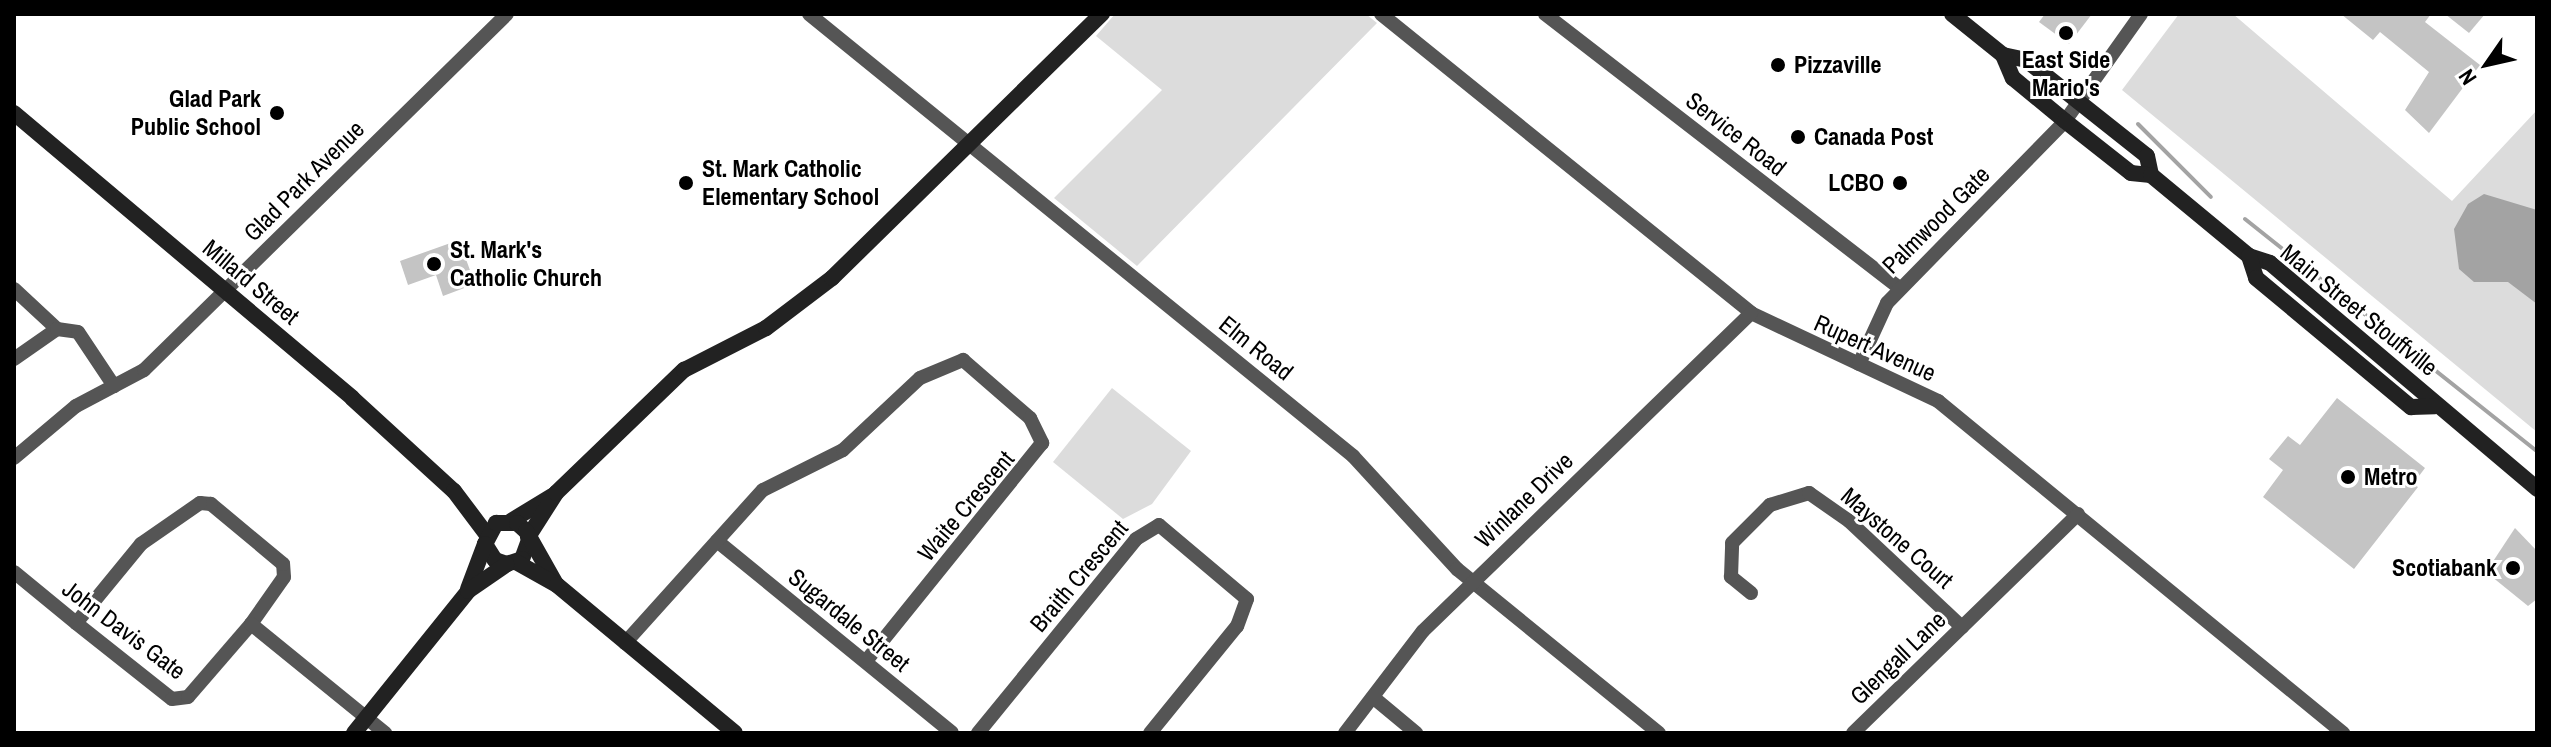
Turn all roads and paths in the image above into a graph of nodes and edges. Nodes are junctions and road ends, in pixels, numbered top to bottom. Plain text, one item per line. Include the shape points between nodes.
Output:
1 (507, 14) edge
2 (809, 14) edge
3 (1102, 14) edge
4 (1381, 14) edge
5 (1545, 14) edge
6 (1952, 14) edge
7 (2141, 14) edge
8 (2003, 55) junction
9 (2080, 103) junction
10 (14, 113) edge
11 (2065, 121) junction
12 (967, 142) junction
13 (2151, 175) junction
14 (1899, 288) junction
15 (14, 289) edge
16 (225, 290) junction
17 (1751, 313) junction
18 (57, 329) junction
19 (14, 359) edge
20 (1859, 364) junction
21 (114, 386) junction
22 (14, 458) edge
23 (2537, 489) edge
24 (454, 491) junction
25 (556, 493) junction
26 (2078, 514) junction
27 (507, 521) junction
28 (528, 538) junction
29 (486, 539) junction
30 (717, 541) junction
31 (512, 563) junction
32 (14, 572) edge
33 (1472, 582) junction
34 (557, 585) junction
35 (468, 591) junction
36 (1751, 593) dead end
37 (76, 623) junction
38 (251, 624) junction
39 (1962, 627) junction
40 (625, 643) junction
41 (866, 661) junction
42 (1374, 698) junction
43 (366, 718) junction
44 (2340, 732) edge
45 (354, 733) edge
46 (385, 733) edge
47 (735, 733) edge
48 (952, 733) edge
49 (978, 733) edge
50 (1150, 733) edge
51 (1345, 733) edge
52 (1416, 733) edge
53 (1659, 733) edge
54 (1853, 733) edge

1 - 16 street, Glad Park Avenue
2 - 12 street, Elm Road
3 - 12 street
4 - 17 street, Rupert Avenue
5 - 14 street, Service Road
6 - 8 street, Main Street Stouffville
7 - 9 street, Palmwood Gate
8 - 9 street, Main Street Stouffville via 2026,60
8 - 11 street, Main Street Stouffville via 2013,78
9 - 11 street, Palmwood Gate
9 - 13 street, Main Street Stouffville via 2147,156
10 - 16 street, Millard Street
11 - 13 street, Main Street Stouffville via 2131,173
11 - 14 street, Palmwood Gate
12 - 25 street via 832,278 766,328 684,370
12 - 33 street, Elm Road via 1353,456
13 - 23 street, Main Street Stouffville via 2420,385 2435,406
14 - 20 street, Palmwood Gate
15 - 18 street
16 - 21 street, Glad Park Avenue via 144,370
16 - 24 street, Millard Street
17 - 20 street, Rupert Avenue
17 - 33 street, Winlane Drive
18 - 19 street
18 - 21 street via 85,336
20 - 26 street, Rupert Avenue via 1938,401
21 - 22 street, Glad Park Avenue via 76,406
24 - 27 street, Millard Street
24 - 29 street, Millard Street
25 - 27 street
25 - 28 street
26 - 39 street, Glengall Lane
26 - 44 street, Rupert Avenue
27 - 28 street, Millard Street
27 - 29 street
28 - 31 street
28 - 34 street
29 - 31 street, Millard Street via 495,560
29 - 35 street
30 - 40 street, Waite Crescent
30 - 41 street, Sugardale Street
30 - 41 street, Waite Crescent via 763,490 843,450 929,372 963,360 1035,425 1042,443
31 - 34 street
31 - 35 street
32 - 37 street, John Davis Gate
33 - 42 street, Winlane Drive via 1423,631
33 - 53 street, Elm Road
34 - 40 street
35 - 43 street
36 - 39 street, Maystone Court via 1731,577 1727,560 1732,543 1770,505 1809,493 1871,540
37 - 38 street, John Davis Gate via 172,699 188,697
37 - 38 street, John Davis Gate via 141,544 200,503 211,504 283,564 284,577
38 - 43 street
39 - 54 street, Glengall Lane
40 - 47 street
41 - 48 street, Sugardale Street
42 - 51 street, Winlane Drive
42 - 52 street
43 - 45 street
43 - 46 street
49 - 50 street, Braith Crescent via 1136,539 1159,525 1247,599 1237,626

